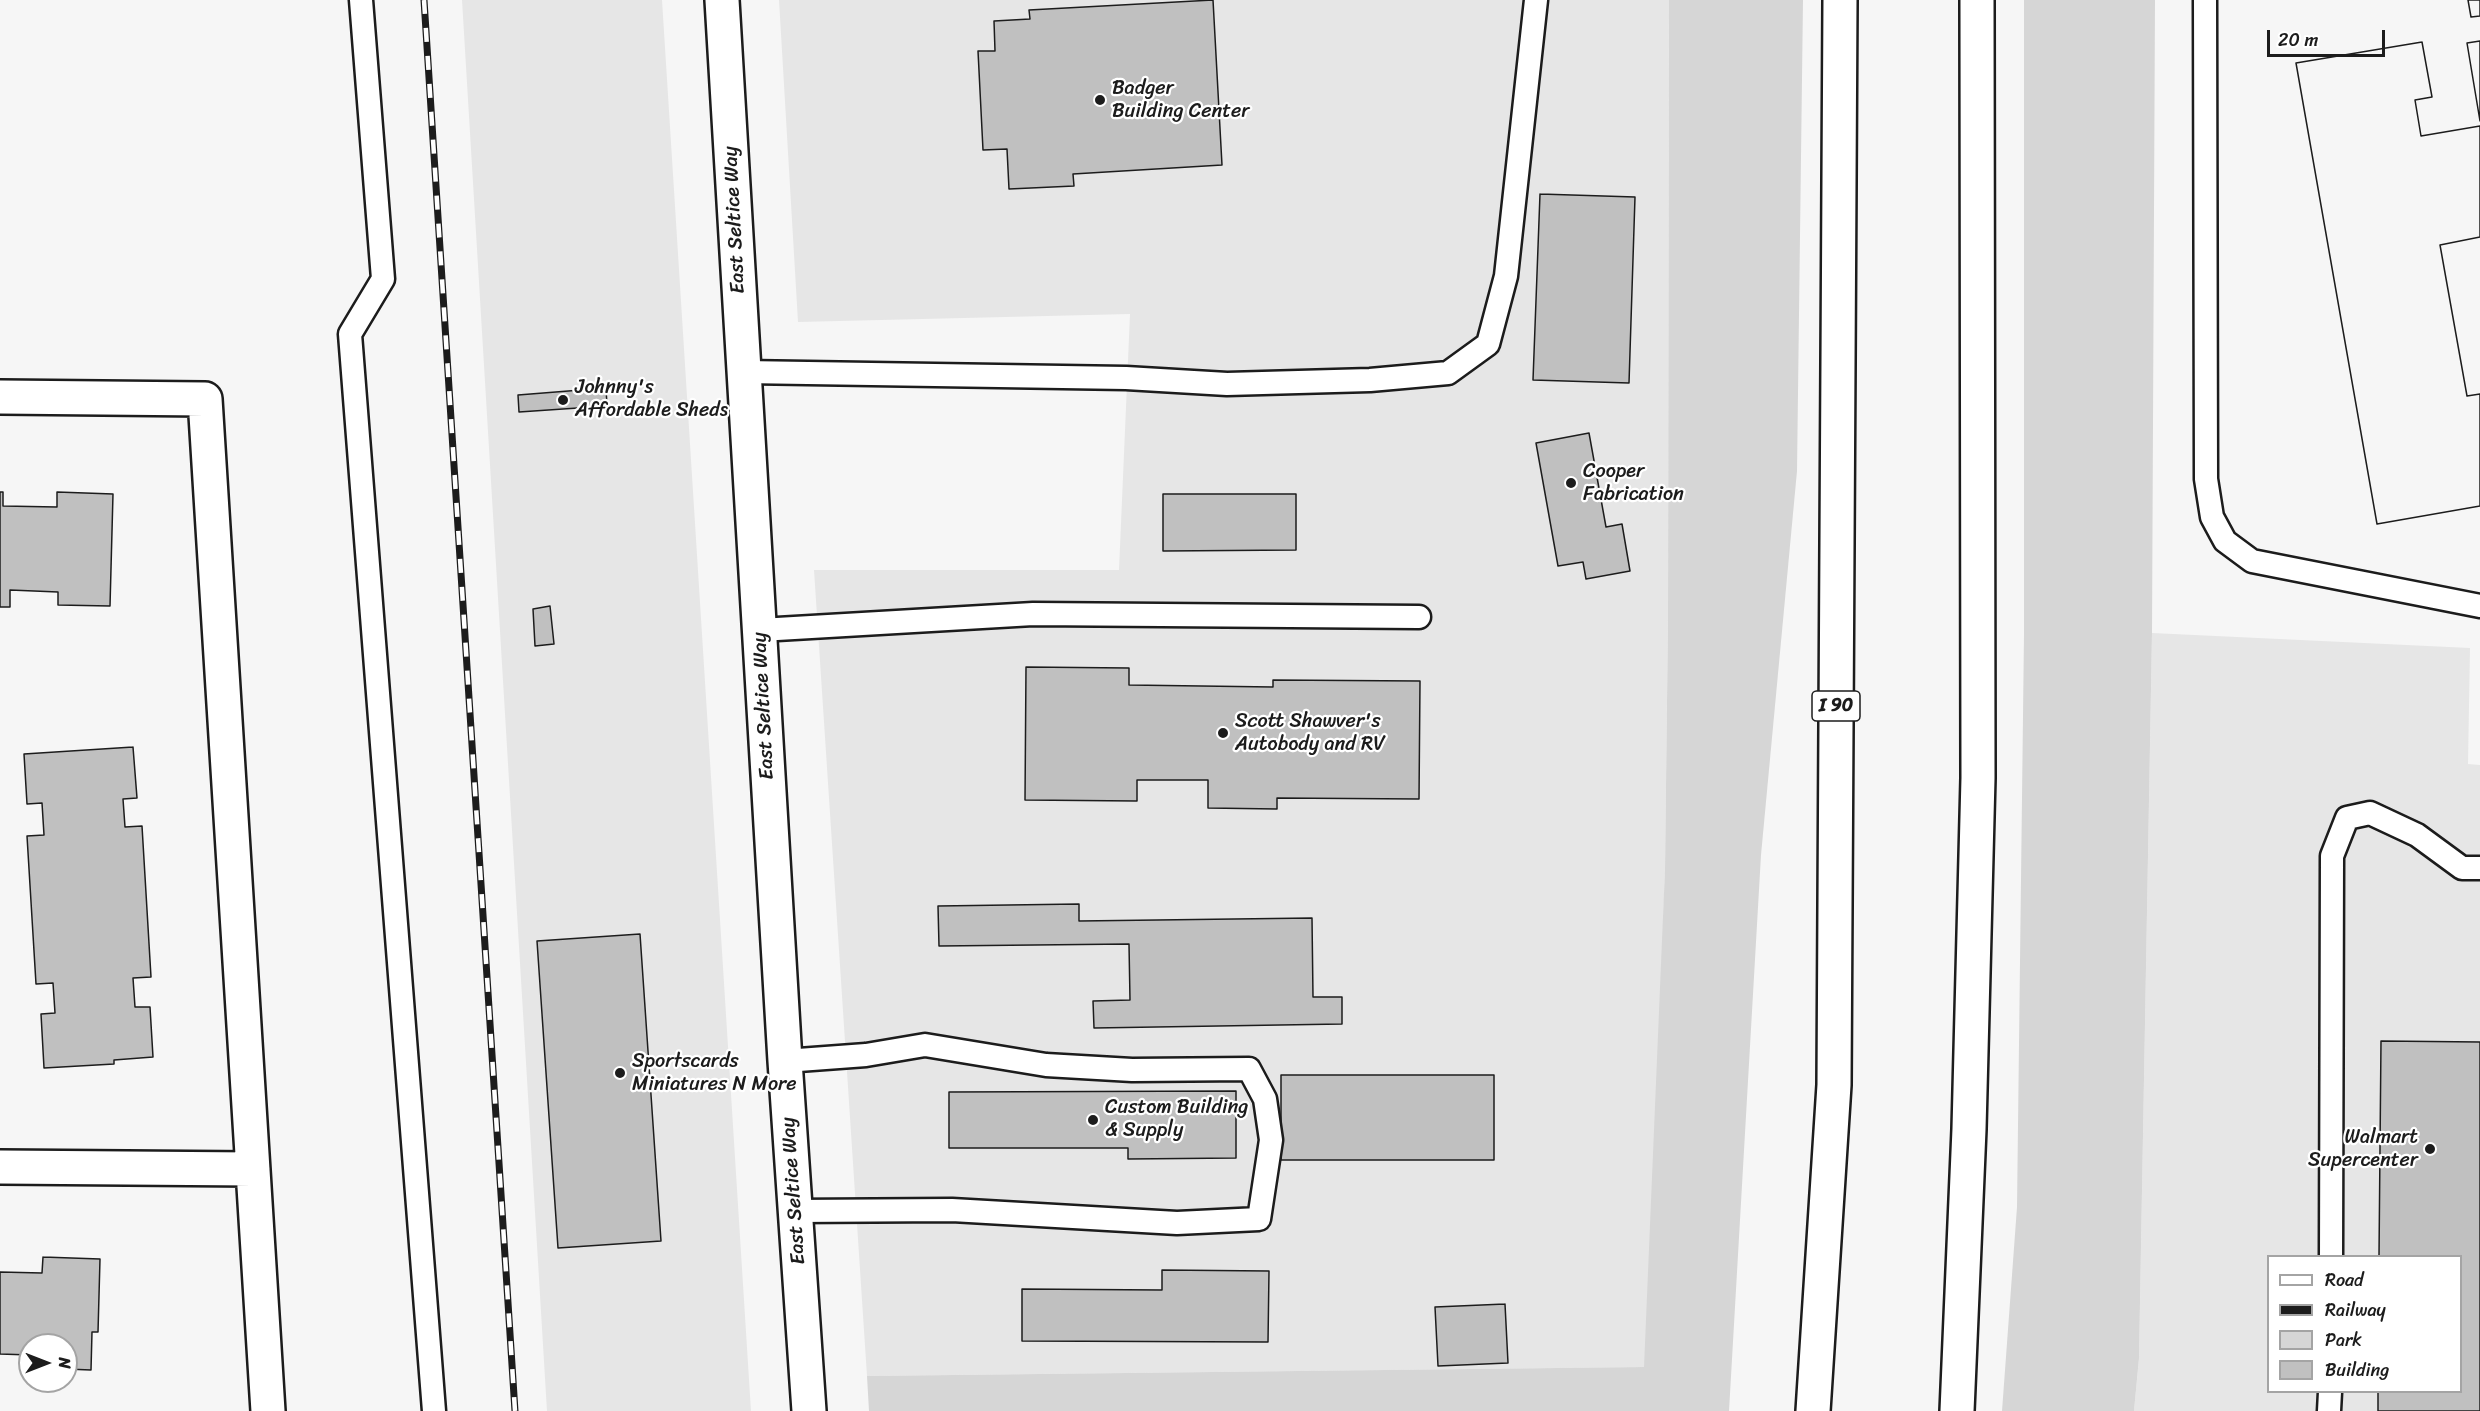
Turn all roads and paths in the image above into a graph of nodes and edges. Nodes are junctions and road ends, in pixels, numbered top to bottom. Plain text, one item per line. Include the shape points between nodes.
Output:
1 (361, 0) edge
2 (722, 0) edge
3 (1536, 0) edge
4 (1840, 0) edge
5 (1977, 0) edge
6 (2205, 0) edge
7 (744, 372) junction
8 (0, 397) edge
9 (2480, 606) edge
10 (1419, 616) dead end
11 (760, 630) junction
12 (2480, 868) edge
13 (785, 1061) junction
14 (0, 1167) edge
15 (253, 1169) junction
16 (795, 1211) junction
17 (2331, 1255) edge
18 (2330, 1393) edge
19 (268, 1411) edge
20 (434, 1411) edge
21 (809, 1411) edge
22 (1813, 1411) edge
23 (1957, 1411) edge
24 (2329, 1411) edge

1 - 20 lane via 383,279 350,334
2 - 7 main road, East Seltice Way
3 - 7 lane via 1506,276 1488,344 1448,373 1370,380 1227,384 1126,378
4 - 22 main road, I 90 via 1833,1085
5 - 23 main road via 1978,778
6 - 9 lane via 2206,479 2212,517 2225,541 2252,561
7 - 11 main road, East Seltice Way
8 - 15 main road via 205,399
10 - 11 lane via 1033,614
11 - 13 main road, East Seltice Way
12 - 17 lane via 2462,868 2417,835 2370,813 2346,818 2332,856
13 - 16 main road, East Seltice Way
13 - 16 lane via 866,1055 925,1045 1046,1065 1132,1070 1249,1069 1265,1099 1271,1140 1259,1219 1177,1223 952,1210
14 - 15 main road
15 - 19 main road
16 - 21 main road, East Seltice Way
18 - 24 lane

